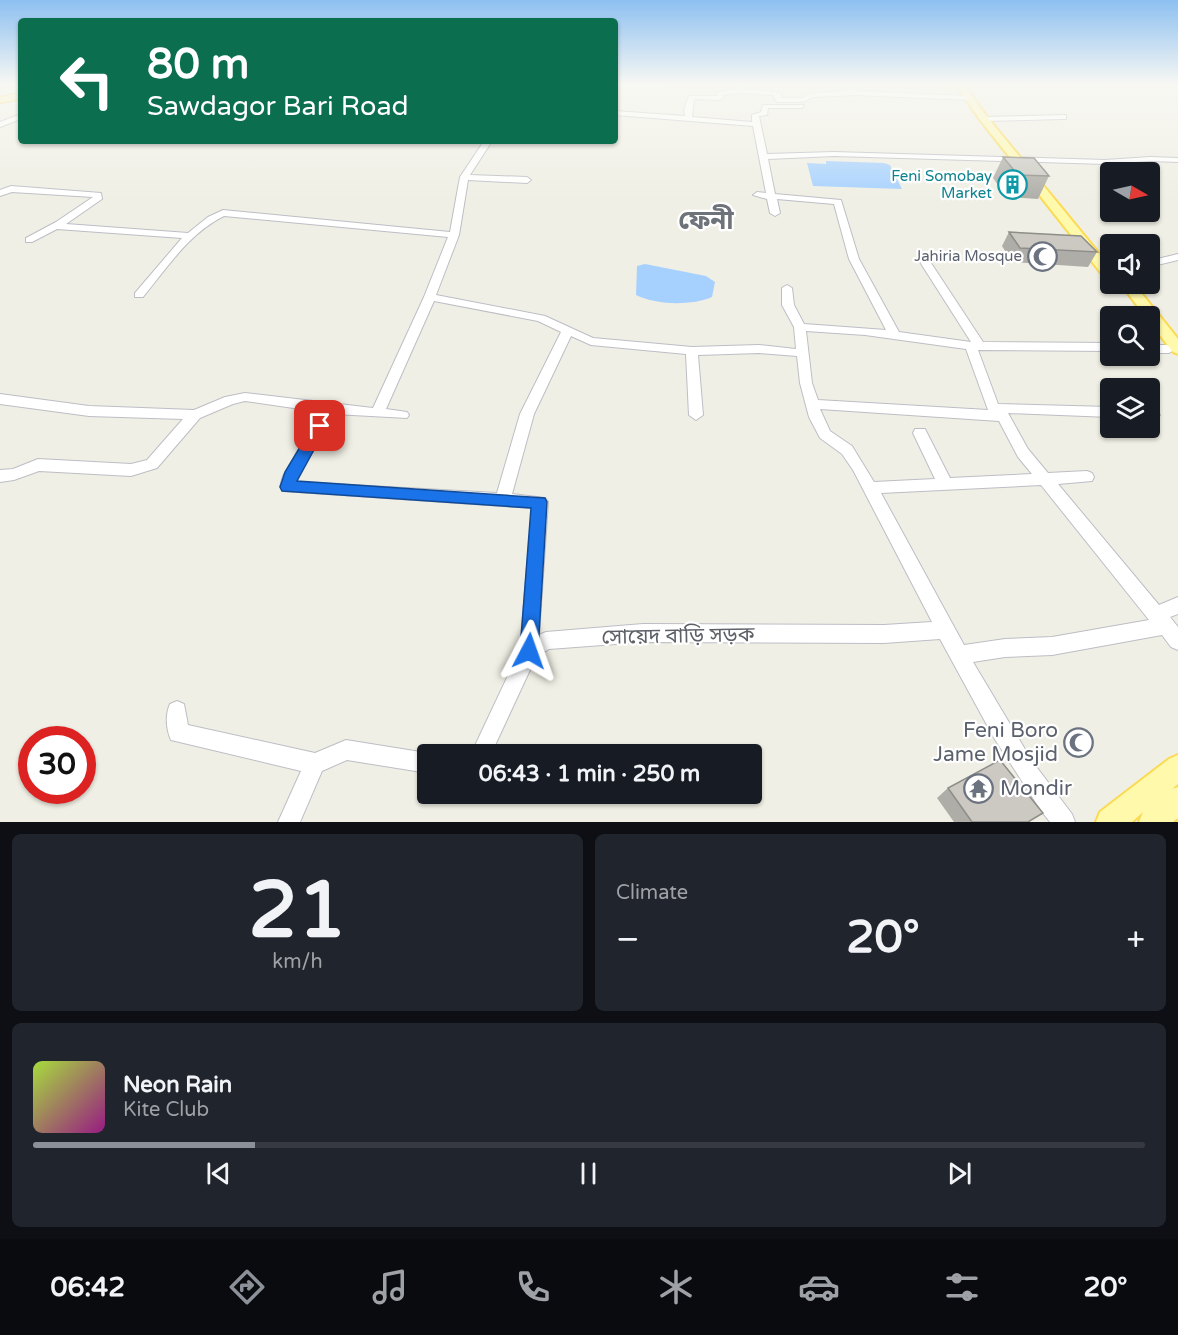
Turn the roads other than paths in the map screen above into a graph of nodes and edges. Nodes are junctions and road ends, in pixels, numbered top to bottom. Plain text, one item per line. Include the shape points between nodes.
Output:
1 (991, 123) edge
2 (755, 124) edge
3 (1, 125) edge
4 (18, 125) edge
5 (486, 144) edge
6 (762, 157) junction
7 (1021, 160) junction
8 (1178, 160) edge
9 (464, 177) junction
10 (527, 180) dead end
11 (0, 193) edge
12 (757, 195) dead end
13 (772, 195) junction
14 (775, 213) dead end
15 (56, 226) junction
16 (454, 235) junction
17 (190, 236) junction
18 (29, 240) dead end
19 (1178, 257) edge
20 (1100, 259) edge
21 (1160, 261) edge
22 (925, 262) dead end
23 (787, 288) dead end
24 (1124, 294) edge
25 (1134, 294) edge
26 (139, 295) dead end
27 (430, 297) junction
28 (1135, 306) edge
29 (800, 327) junction
30 (567, 331) junction
31 (894, 334) junction
32 (1160, 336) edge
33 (975, 346) junction
34 (1100, 347) edge
35 (692, 351) junction
36 (1160, 351) edge
37 (801, 353) junction
38 (1175, 353) edge
39 (0, 399) edge
40 (813, 404) junction
41 (330, 409) junction
42 (998, 412) junction
43 (1100, 412) edge
44 (377, 413) junction
45 (195, 415) junction
46 (402, 415) dead end
47 (696, 415) dead end
48 (920, 433) dead end
49 (0, 476) edge
50 (1087, 477) dead end
51 (1043, 479) junction
52 (945, 484) junction
53 (870, 488) junction
54 (502, 501) junction
55 (1178, 605) edge
56 (1156, 615) junction
57 (943, 630) junction
58 (1178, 641) edge
59 (529, 651) junction
60 (959, 655) junction
61 (177, 711) dead end
62 (486, 744) edge
63 (417, 761) edge
64 (315, 764) junction
65 (1178, 768) edge
66 (1178, 800) edge
67 (289, 822) edge
68 (1064, 822) edge
69 (1110, 822) edge
70 (1153, 822) edge

1 - 7 main road
2 - 6 street
3 - 4 street
5 - 9 street
6 - 7 street via 834,154
6 - 13 street
7 - 8 street
7 - 20 main road
9 - 10 street
9 - 16 street
11 - 15 street via 11,189 99,196
12 - 13 street
13 - 14 street
13 - 31 street via 838,202 854,259
15 - 17 street
15 - 18 street
16 - 17 street via 227,213 213,218
16 - 27 street
17 - 26 street
19 - 21 street
22 - 33 street
23 - 29 street via 788,305
24 - 28 main road
25 - 38 main road
27 - 30 street via 551,320
27 - 44 street
29 - 31 street
29 - 37 street
30 - 35 street via 591,341
30 - 54 street via 527,414
31 - 33 street
32 - 38 main road
33 - 34 street
33 - 42 street
35 - 37 street via 759,349
35 - 47 street
36 - 38 street
37 - 40 street
39 - 45 street via 89,411
40 - 42 street
40 - 53 street via 825,434 847,450
41 - 44 street
41 - 45 street via 245,397
41 - 54 street via 290,476 288,487
42 - 43 street
42 - 51 street
44 - 46 street
45 - 49 street via 152,464 131,470 38,465
48 - 52 street
50 - 51 street
51 - 52 street
51 - 56 street
52 - 53 street
53 - 57 street
54 - 59 street via 540,502
55 - 56 street
56 - 58 street
56 - 60 street via 1160,627 1052,646
57 - 59 street, সোয়েদ বাড়ি সড়ক via 884,634 643,633 546,641
57 - 60 street
59 - 62 street
60 - 68 street via 1009,747 1040,795
61 - 64 street via 178,733
63 - 64 street via 346,750
64 - 67 street
65 - 69 main road
66 - 70 main road

